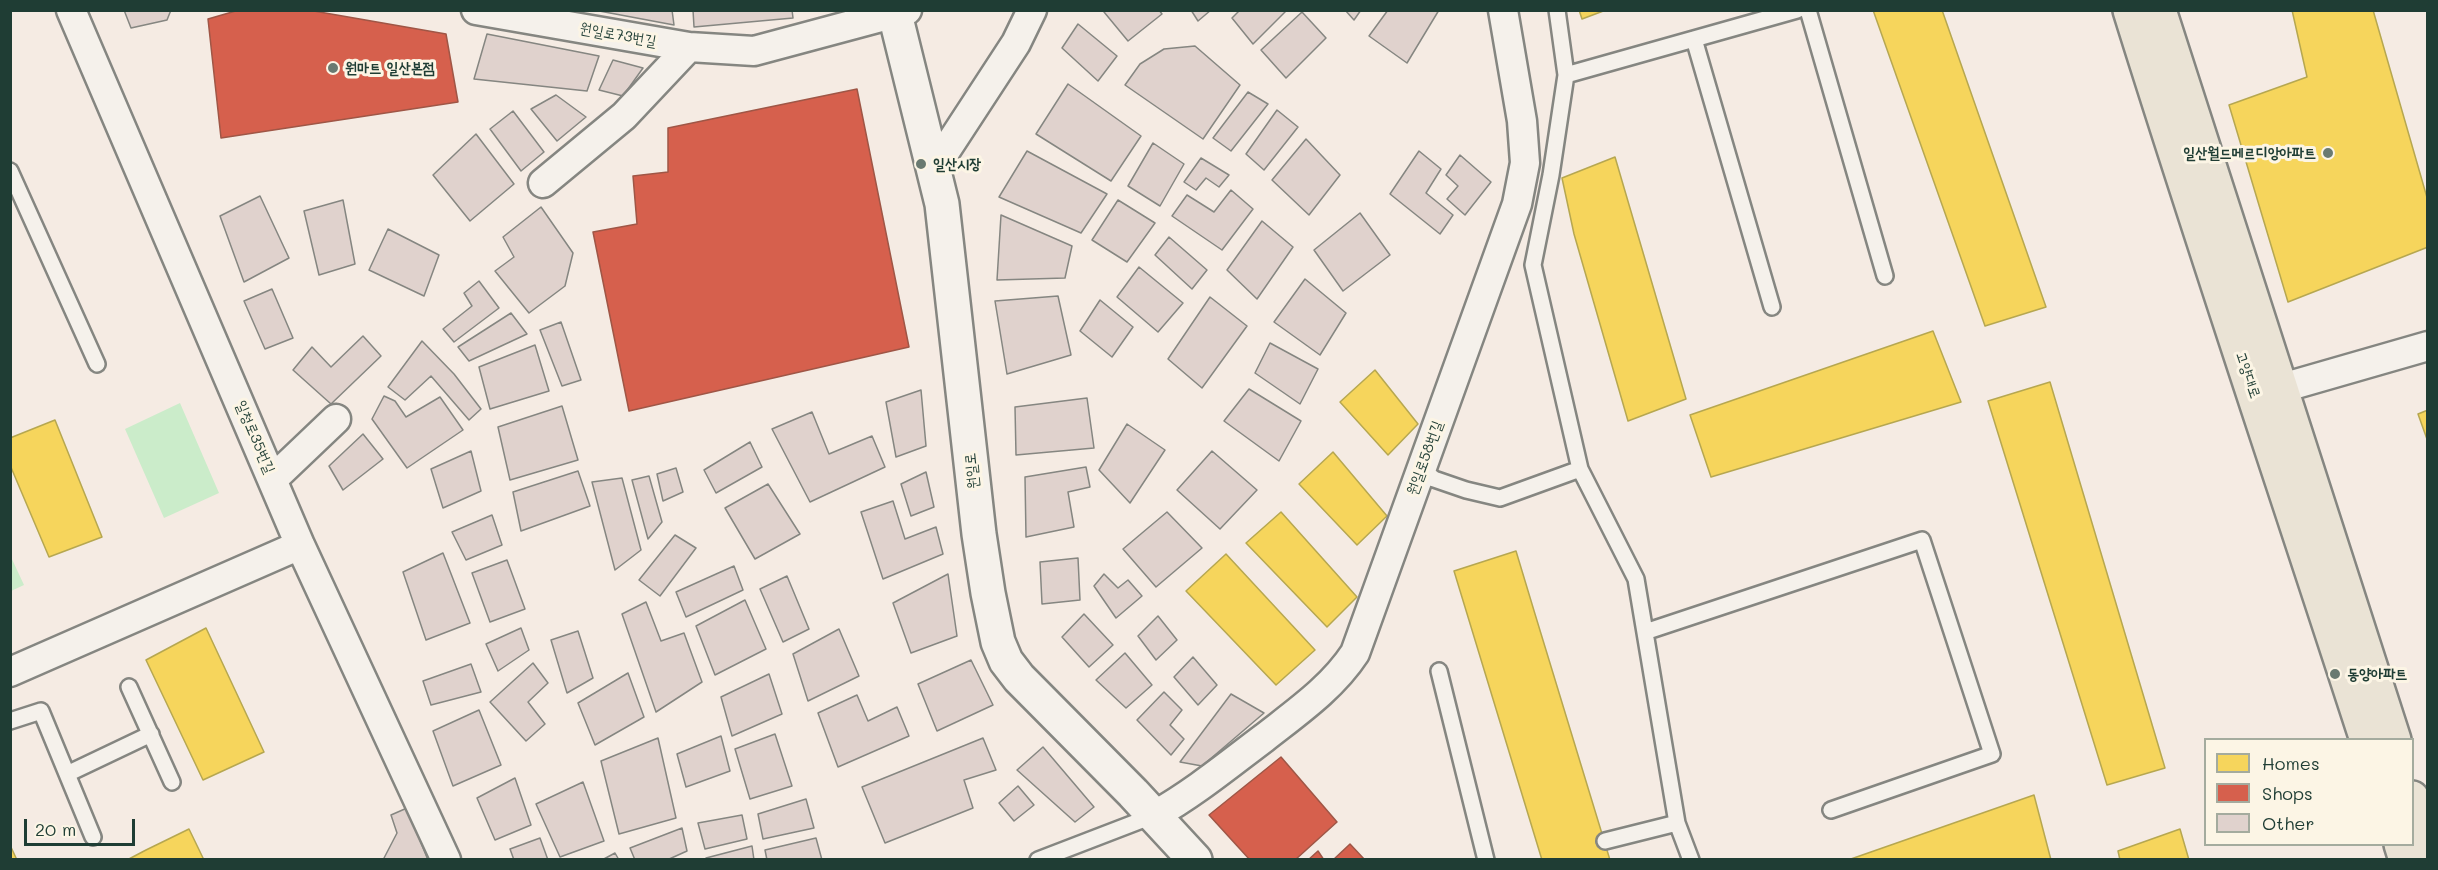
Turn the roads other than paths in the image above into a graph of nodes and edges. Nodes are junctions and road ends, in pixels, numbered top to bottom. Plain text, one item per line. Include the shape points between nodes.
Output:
1 (71, 10) edge
2 (476, 10) edge
3 (1032, 10) edge
4 (1503, 10) edge
5 (1557, 10) edge
6 (1797, 10) edge
7 (1808, 10) edge
8 (2130, 10) edge
9 (2159, 10) edge
10 (898, 12) edge
11 (1694, 39) junction
12 (689, 47) junction
13 (1566, 75) junction
14 (935, 166) junction
15 (10, 171) edge
16 (543, 183) dead end
17 (1885, 276) dead end
18 (1772, 307) dead end
19 (2427, 346) edge
20 (96, 364) dead end
21 (2282, 388) junction
22 (336, 419) dead end
23 (1421, 469) junction
24 (1580, 469) junction
25 (273, 478) junction
26 (300, 544) junction
27 (1645, 632) junction
28 (1439, 671) dead end
29 (10, 672) edge
30 (129, 687) dead end
31 (10, 721) edge
32 (150, 734) junction
33 (2366, 738) edge
34 (2393, 738) edge
35 (67, 774) junction
36 (172, 782) dead end
37 (2414, 805) edge
38 (1831, 810) dead end
39 (1155, 815) junction
40 (1677, 823) junction
41 (93, 837) dead end
42 (1605, 841) dead end
43 (2427, 847) edge
44 (446, 860) edge
45 (1038, 860) edge
46 (1195, 860) edge
47 (1486, 860) edge
48 (1691, 860) edge

1 - 25 street, 일청로35번길
2 - 12 street, 원일로73번길
3 - 14 street via 1016,43
4 - 23 street, 원일로58번길 via 1522,121 1524,163 1517,204
5 - 13 lane
6 - 11 lane
7 - 17 lane
8 - 33 main road, 고양대로 via 2200,236
9 - 21 main road, 고양대로
10 - 12 street, 원일로73번길 via 754,51
10 - 14 street, 원일로
11 - 13 lane
11 - 18 lane
12 - 16 street via 624,116
13 - 24 lane via 1533,265
14 - 39 street, 원일로 via 979,534 998,642 1019,678
15 - 20 lane
19 - 21 street
21 - 34 main road, 고양대로
22 - 25 street
23 - 24 lane via 1434,479 1500,498
23 - 39 street, 원일로58번길 via 1355,653 1342,672 1318,696 1188,797
24 - 27 lane via 1636,579
25 - 26 street, 일청로35번길
26 - 29 street
26 - 44 street, 일청로35번길
27 - 38 lane via 1922,540 1992,754
27 - 40 lane
28 - 47 lane
30 - 32 lane
31 - 35 lane via 40,711
32 - 35 lane
32 - 36 lane
35 - 41 lane
37 - 43 main road
39 - 45 lane
39 - 46 street, 원일로
40 - 42 lane
40 - 48 lane

